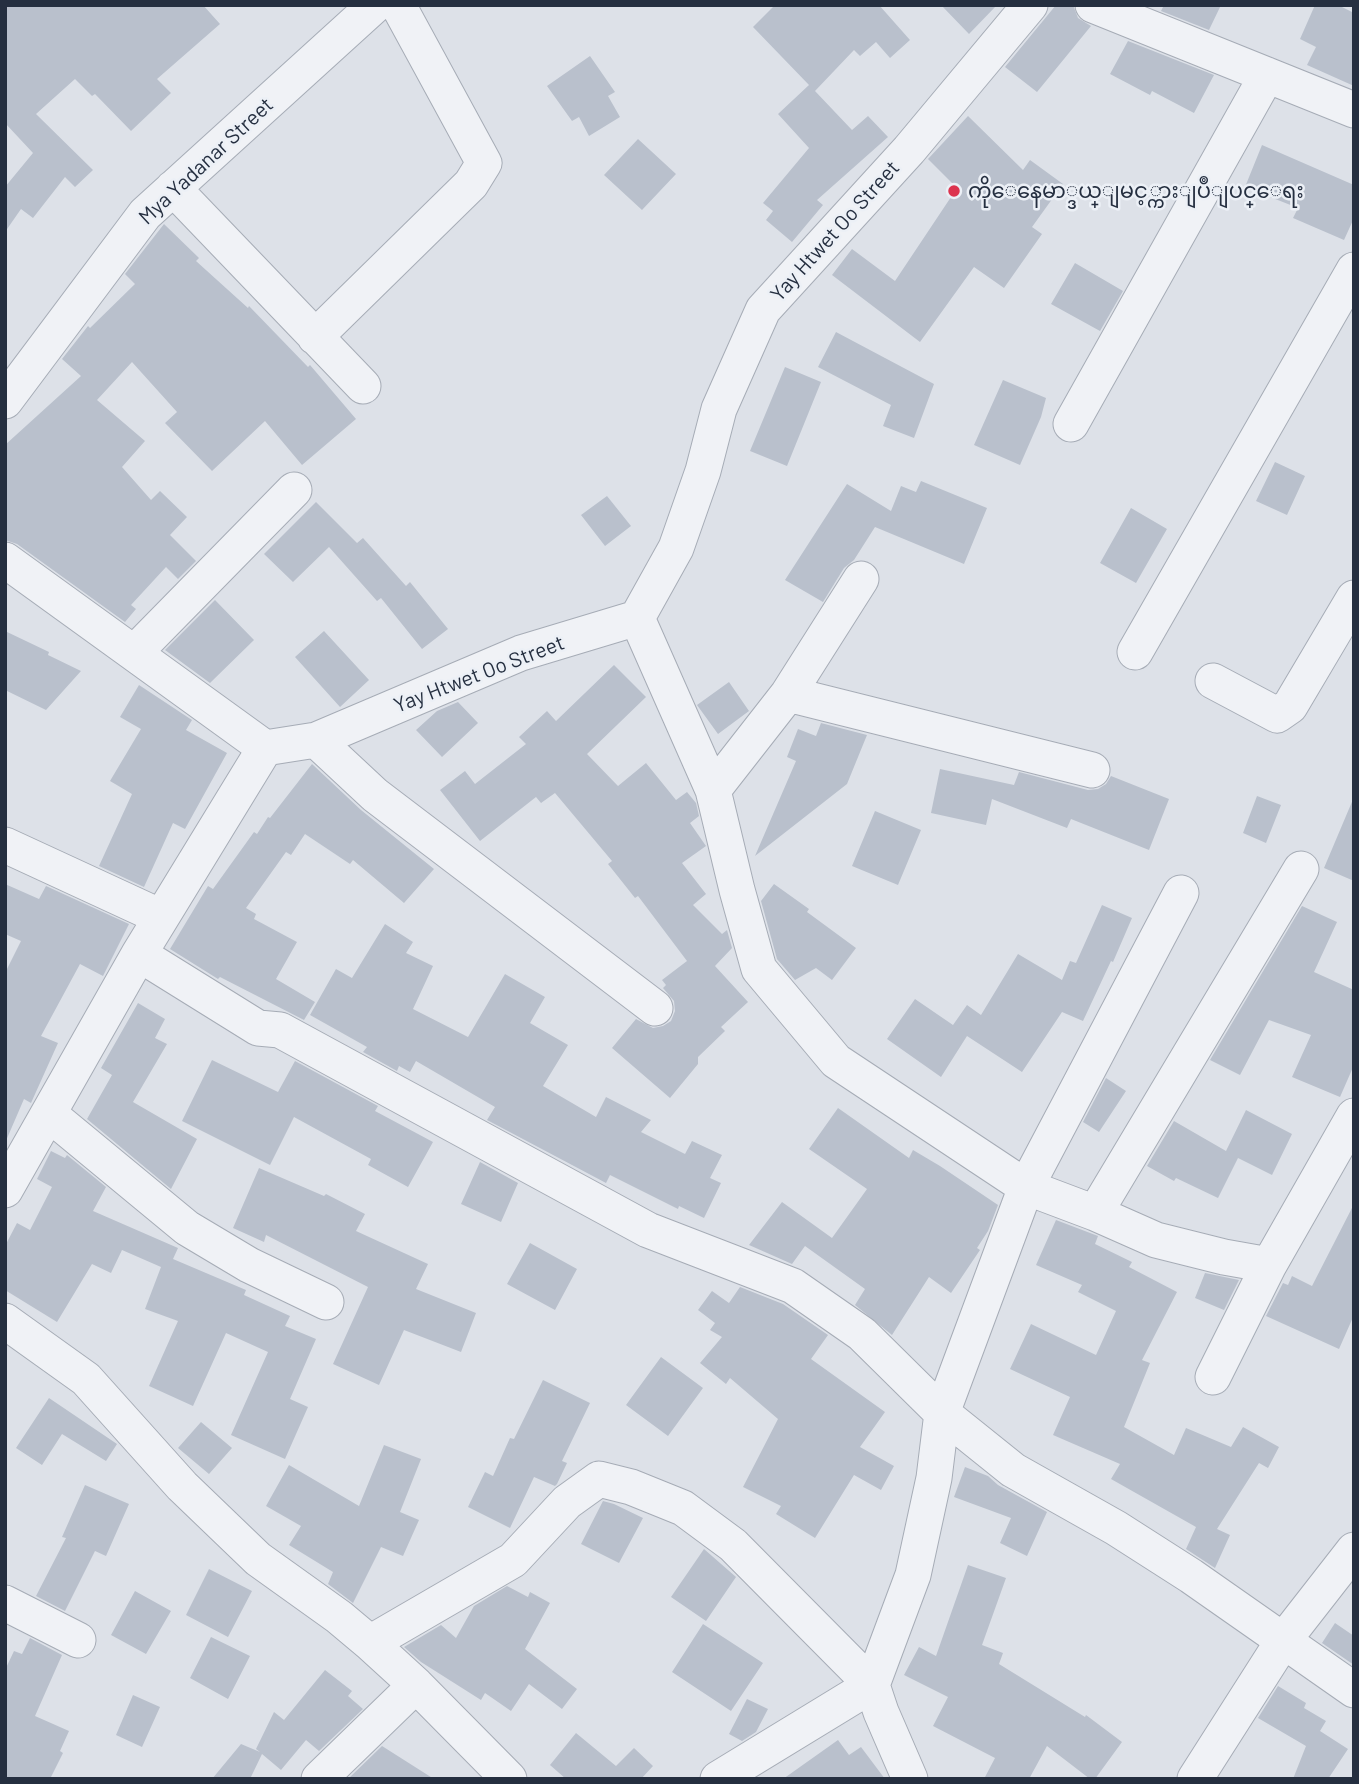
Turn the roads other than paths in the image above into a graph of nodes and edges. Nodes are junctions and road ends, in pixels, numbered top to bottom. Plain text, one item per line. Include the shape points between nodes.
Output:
1 (375, 5) edge
2 (398, 5) edge
3 (1030, 5) edge
4 (1093, 5) edge
5 (1267, 75) junction
6 (1354, 110) edge
7 (173, 188) junction
8 (1354, 270) edge
9 (315, 337) junction
10 (363, 386) dead end
11 (5, 401) edge
12 (1071, 424) dead end
13 (294, 490) dead end
14 (5, 560) edge
15 (860, 579) dead end
16 (1354, 598) edge
17 (637, 618) junction
18 (1135, 652) dead end
19 (134, 653) junction
20 (1213, 681) dead end
21 (788, 694) junction
22 (316, 740) junction
23 (265, 748) junction
24 (1092, 770) dead end
25 (713, 790) junction
26 (5, 845) edge
27 (1301, 870) dead end
28 (1181, 893) dead end
29 (161, 917) junction
30 (139, 954) junction
31 (655, 1008) dead end
32 (49, 1114) junction
33 (1354, 1116) edge
34 (15, 1152) edge
35 (1026, 1188) junction
36 (5, 1190) edge
37 (1095, 1213) junction
38 (1269, 1265) junction
39 (326, 1302) dead end
40 (5, 1321) edge
41 (1213, 1377) dead end
42 (942, 1413) junction
43 (1354, 1550) edge
44 (5, 1603) edge
45 (78, 1640) dead end
46 (1283, 1641) junction
47 (370, 1643) junction
48 (416, 1685) junction
49 (872, 1685) junction
50 (1354, 1690) edge
51 (319, 1779) edge
52 (509, 1779) edge
53 (718, 1779) edge
54 (910, 1779) edge
55 (1195, 1779) edge

1 - 7 street, Mya Yadanar Street
2 - 9 street via 484,163 471,184
3 - 17 street, Yay Htwet Oo Street via 909,150 763,310 719,409 676,548
4 - 5 street
5 - 6 street
5 - 12 street
7 - 9 street
7 - 11 street, Mya Yadanar Street via 145,214
8 - 18 street
9 - 10 street
13 - 19 street
14 - 19 street
15 - 21 street
16 - 20 street via 1290,706 1278,715
17 - 22 street, Yay Htwet Oo Street via 521,653
17 - 25 street
19 - 23 street
21 - 24 street
21 - 25 street
22 - 23 street, Yay Htwet Oo Street
22 - 31 street via 375,795
23 - 29 street
25 - 35 street via 759,969 836,1061
26 - 29 street
27 - 37 street
28 - 35 street
29 - 30 street
30 - 32 street
30 - 42 street via 258,1028 280,1030 648,1230 793,1286 862,1334
32 - 34 street
32 - 39 street via 187,1228 248,1265
33 - 38 street
34 - 36 street
35 - 37 street
35 - 42 street
37 - 38 street via 1156,1240
38 - 41 street
40 - 47 street via 86,1379 183,1486 258,1559
42 - 46 street via 1013,1470 1127,1535
42 - 49 street via 934,1478 913,1575
43 - 46 street
44 - 45 street
46 - 50 street
46 - 55 street
47 - 48 street
47 - 49 street via 513,1560 567,1502 599,1479 683,1508 733,1545
48 - 51 street
48 - 52 street
49 - 53 street
49 - 54 street

